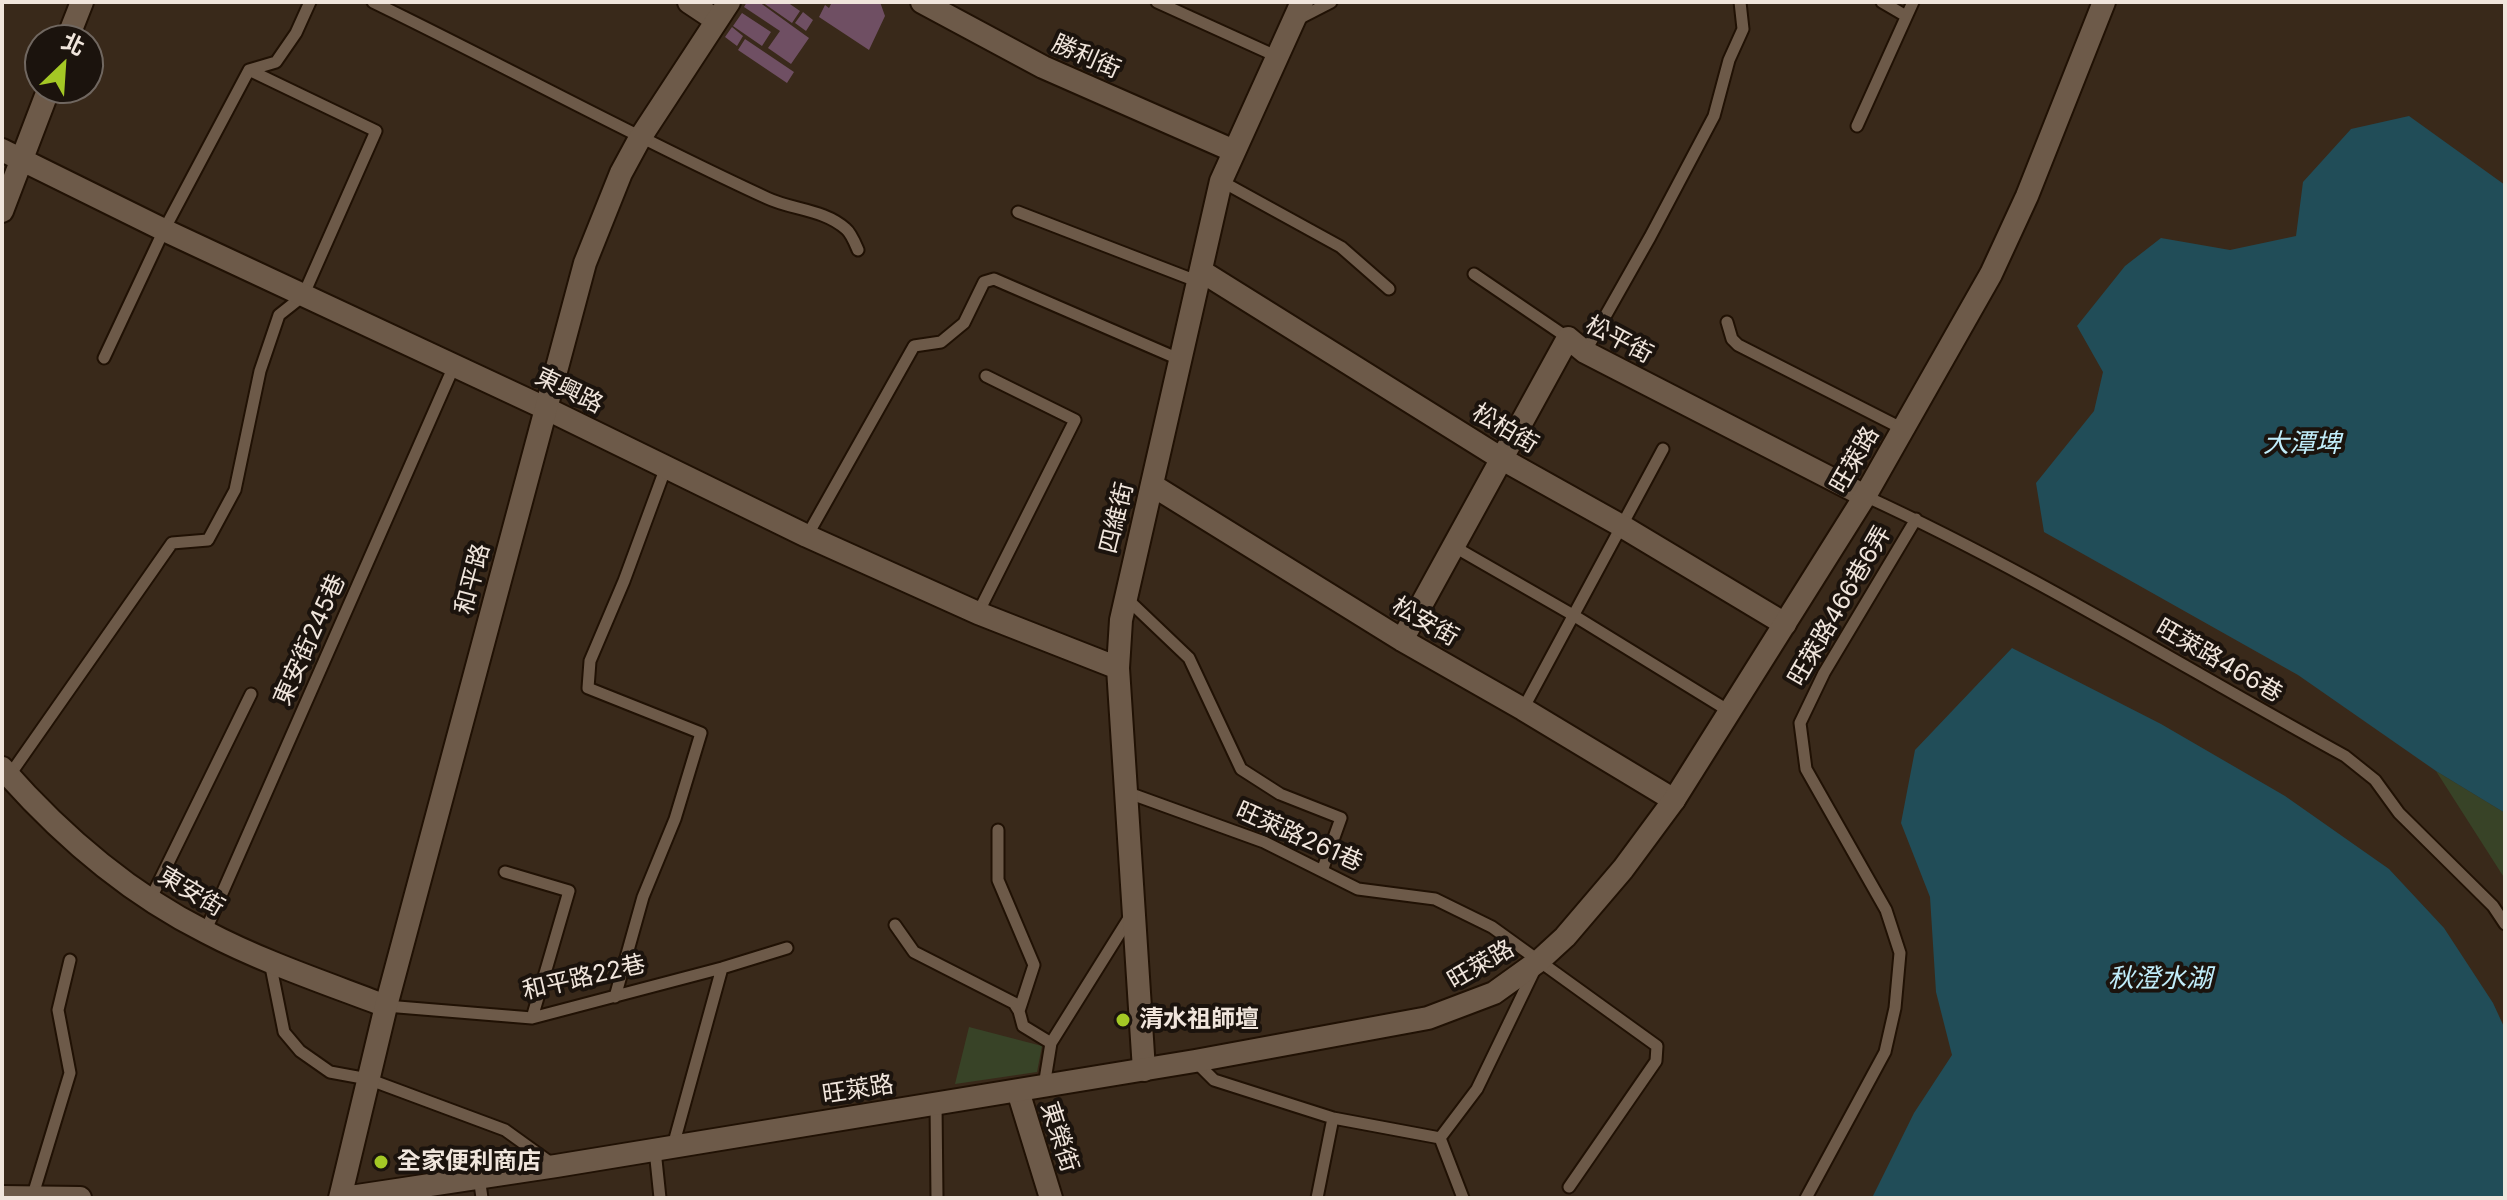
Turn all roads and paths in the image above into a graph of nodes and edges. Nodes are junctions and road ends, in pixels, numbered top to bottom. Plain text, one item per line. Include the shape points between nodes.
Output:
1 (82, 2) edge
2 (310, 2) edge
3 (373, 2) edge
4 (689, 2) edge
5 (922, 2) edge
6 (1157, 2) edge
7 (1331, 2) edge
8 (1740, 2) edge
9 (1882, 2) edge
10 (1913, 2) edge
11 (2104, 2) edge
12 (1299, 7) edge
13 (722, 11) edge
14 (1906, 16) junction
15 (73, 24) edge
16 (1279, 57) junction
17 (249, 70) junction
18 (40, 104) edge
19 (1857, 126) dead end
20 (640, 138) junction
21 (1234, 151) junction
22 (12, 154) edge
23 (1221, 181) junction
24 (2, 211) edge
25 (1018, 212) dead end
26 (164, 230) junction
27 (858, 250) dead end
28 (1474, 274) dead end
29 (1200, 276) junction
30 (1389, 289) dead end
31 (303, 296) junction
32 (1727, 322) dead end
33 (1576, 345) junction
34 (104, 358) dead end
35 (1181, 360) junction
36 (454, 366) junction
37 (986, 376) dead end
38 (545, 408) junction
39 (1903, 429) junction
40 (1663, 449) dead end
41 (1502, 459) junction
42 (666, 467) junction
43 (1152, 485) junction
44 (1865, 496) junction
45 (1916, 519) junction
46 (1620, 525) junction
47 (807, 536) junction
48 (1452, 546) junction
49 (1124, 596) junction
50 (978, 613) junction
51 (1573, 615) junction
52 (1785, 624) junction
53 (1402, 640) junction
54 (1118, 668) junction
55 (251, 694) dead end
56 (1523, 709) junction
57 (1729, 711) junction
58 (6, 772) edge
59 (1126, 791) junction
60 (1674, 800) junction
61 (998, 830) dead end
62 (1322, 871) junction
63 (505, 872) dead end
64 (150, 900) junction
65 (1132, 914) junction
66 (2505, 924) edge
67 (895, 925) dead end
68 (205, 932) junction
69 (787, 948) dead end
70 (70, 960) dead end
71 (1540, 960) junction
72 (270, 962) junction
73 (722, 968) junction
74 (615, 997) junction
75 (386, 1006) junction
76 (1019, 1011) junction
77 (532, 1018) junction
78 (1051, 1043) junction
79 (1195, 1061) junction
80 (1144, 1070) junction
81 (368, 1079) junction
82 (1044, 1086) junction
83 (1018, 1091) junction
84 (936, 1104) junction
85 (1333, 1118) junction
86 (1440, 1138) junction
87 (664, 1148) junction
88 (556, 1166) junction
89 (1569, 1187) dead end
90 (480, 1188) edge
91 (2, 1197) edge
92 (32, 1197) edge
93 (80, 1198) edge
94 (342, 1198) edge
95 (660, 1198) edge
96 (937, 1198) edge
97 (1051, 1198) edge
98 (1317, 1198) edge
99 (1463, 1198) edge
100 (1806, 1198) edge

1 - 15 street
2 - 17 lane via 276,62
3 - 20 lane
4 - 13 street
5 - 21 street, 勝利街 via 1043,67
6 - 16 lane
7 - 12 lane
8 - 33 lane via 1743,29 1714,116 1650,237
9 - 14 lane
10 - 14 lane
11 - 39 street, 旺萊路 via 2003,248
12 - 16 street, 四維街
13 - 20 street, 和平路
14 - 19 lane
16 - 21 street, 四維街
17 - 26 lane
17 - 31 lane via 376,131
18 - 22 street
20 - 27 lane via 772,200 813,211 847,229
20 - 38 street, 和平路 via 585,263
21 - 23 street, 四維街
22 - 24 street
22 - 26 street, 東興路
23 - 29 street, 四維街
23 - 30 lane via 1341,247
25 - 29 lane
26 - 31 street, 東興路
26 - 34 lane
28 - 33 lane
29 - 35 street, 四維街
29 - 41 street, 松柏街
31 - 36 street, 東興路
31 - 58 lane via 279,315 260,371 235,490 208,540 172,543
32 - 39 lane via 1738,345
33 - 41 street, 松平街
33 - 44 street, 松平街
35 - 43 street, 四維街
35 - 47 lane via 994,279 984,282 964,323 941,342 914,346
36 - 38 street, 東興路
36 - 68 lane, 東安街245巷
37 - 50 lane via 1075,420
38 - 42 street, 東興路
38 - 75 street, 和平路
39 - 44 street, 旺萊路
40 - 46 lane
41 - 46 street, 松柏街
41 - 48 street, 松平街
42 - 47 street, 東興路
42 - 74 lane via 590,661 588,688 701,733 675,819 643,897
43 - 49 street, 四維街
43 - 53 street, 松安街
44 - 45 lane, 旺萊路466巷
44 - 52 street, 旺萊路
45 - 66 lane, 旺萊路466巷 via 2354,762
45 - 100 lane, 旺萊路466巷6弄 via 1800,723 1806,769 1886,910 1900,953 1885,1052
46 - 51 lane
46 - 52 street, 松柏街
47 - 50 street, 東興路
48 - 51 lane
48 - 53 street, 松平街
49 - 54 street, 四維街
49 - 62 lane via 1189,658 1241,769 1280,794 1341,818
50 - 54 street, 東興路
51 - 56 lane
51 - 57 lane
52 - 57 street, 旺萊路
53 - 56 street, 松安街
54 - 59 street, 四維街
55 - 64 lane
56 - 60 street, 松安街
57 - 60 street, 旺萊路
58 - 64 street, 東安街 via 71,837
59 - 62 lane, 旺萊路261巷 via 1264,842
59 - 65 street, 四維街
60 - 71 street, 旺萊路 via 1582,919
61 - 76 lane via 998,880 1034,965
62 - 71 lane, 旺萊路261巷 via 1358,889 1435,899 1492,927
63 - 77 lane via 569,891
64 - 68 street, 東安街
65 - 78 lane
65 - 80 street, 四維街
67 - 76 lane via 914,952 1014,1003
68 - 72 street, 東安街
69 - 73 lane, 和平路22巷
70 - 92 lane via 58,1010 70,1073
71 - 79 street, 旺萊路 via 1494,993 1428,1018
71 - 86 lane via 1477,1089
71 - 89 lane, 旺萊路261巷 via 1657,1046 1656,1061
72 - 75 street, 東安街
72 - 81 lane via 284,1032 330,1072
73 - 74 lane, 和平路22巷
73 - 87 lane
74 - 77 lane, 和平路22巷
75 - 77 lane, 和平路22巷
75 - 81 street, 和平路
76 - 78 lane via 1023,1026
78 - 82 lane
79 - 80 street, 旺萊路
79 - 85 lane via 1214,1080
80 - 82 street, 旺萊路
81 - 88 lane via 505,1130
81 - 94 street, 和平路
82 - 83 street, 旺萊路
83 - 84 street, 旺萊路
83 - 97 street, 東榮街
84 - 87 street, 旺萊路
84 - 96 lane
85 - 86 lane
85 - 98 lane
86 - 99 lane
87 - 88 street, 旺萊路
87 - 95 lane
88 - 90 street, 旺萊路
90 - 94 street, 旺萊路
91 - 92 street
92 - 93 street

